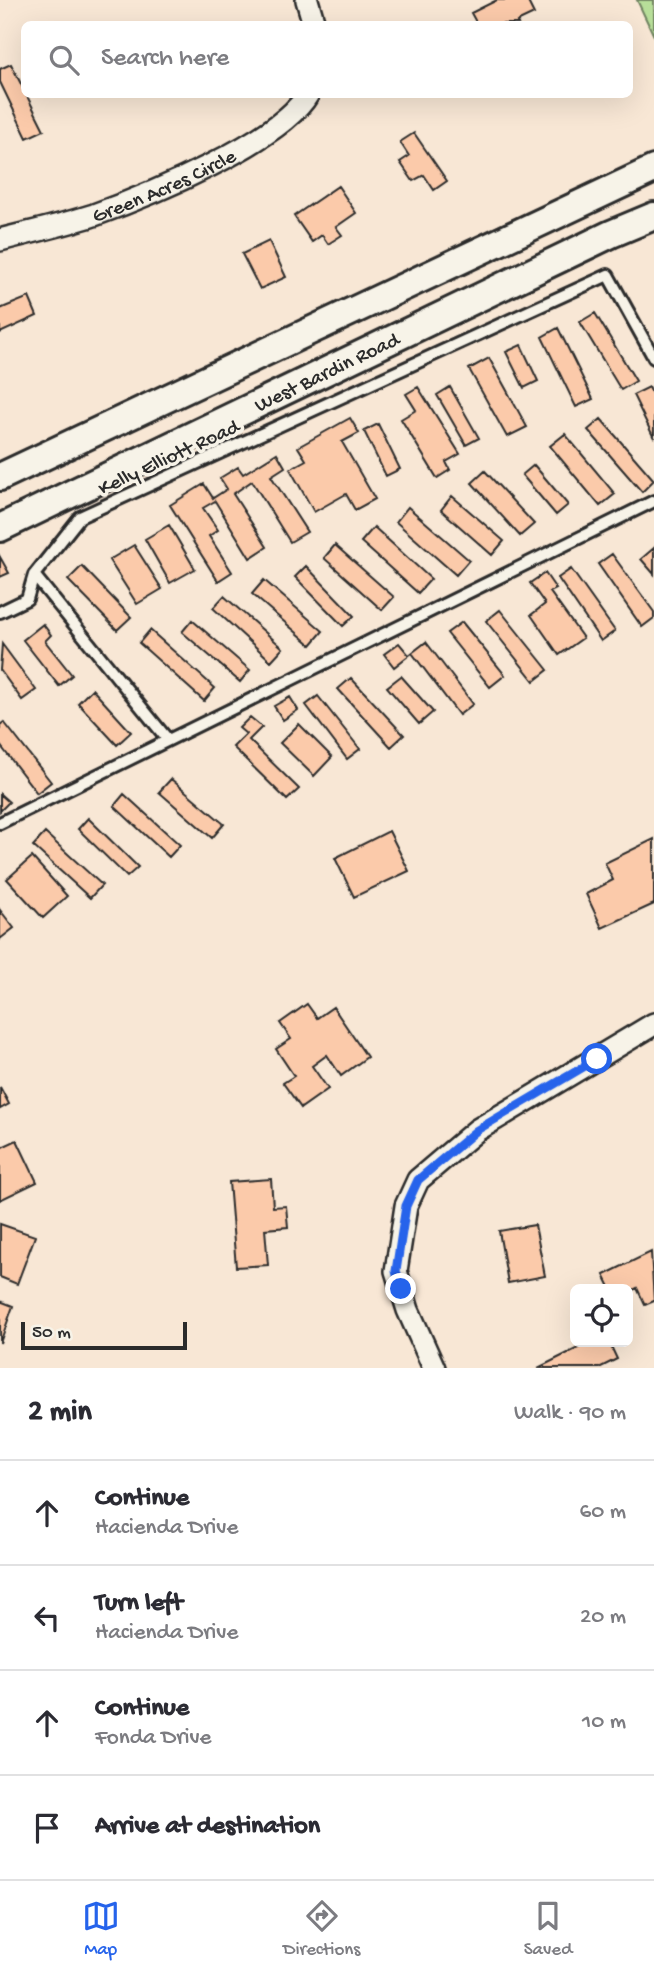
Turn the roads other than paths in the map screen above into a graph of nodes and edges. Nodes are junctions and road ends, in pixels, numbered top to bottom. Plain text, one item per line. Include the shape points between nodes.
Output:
1 (307, 0) edge
2 (313, 21) edge
3 (304, 98) edge
4 (654, 169) edge
5 (654, 216) edge
6 (0, 240) edge
7 (654, 358) edge
8 (0, 477) edge
9 (654, 501) edge
10 (0, 528) edge
11 (34, 575) junction
12 (0, 612) edge
13 (168, 740) junction
14 (0, 823) edge
15 (654, 1024) edge
16 (434, 1368) edge

1 - 2 street
3 - 6 street, Green Acres Circle via 282,122 226,158 94,215
4 - 8 street, West Bardin Road
5 - 10 street, West Bardin Road
7 - 11 lane, Kelly Elliott Road via 608,275 80,517
9 - 13 lane
11 - 12 lane, Kelly Elliott Road via 27,599
11 - 13 lane
13 - 14 lane
15 - 16 street via 477,1130 418,1180 406,1206 396,1271

